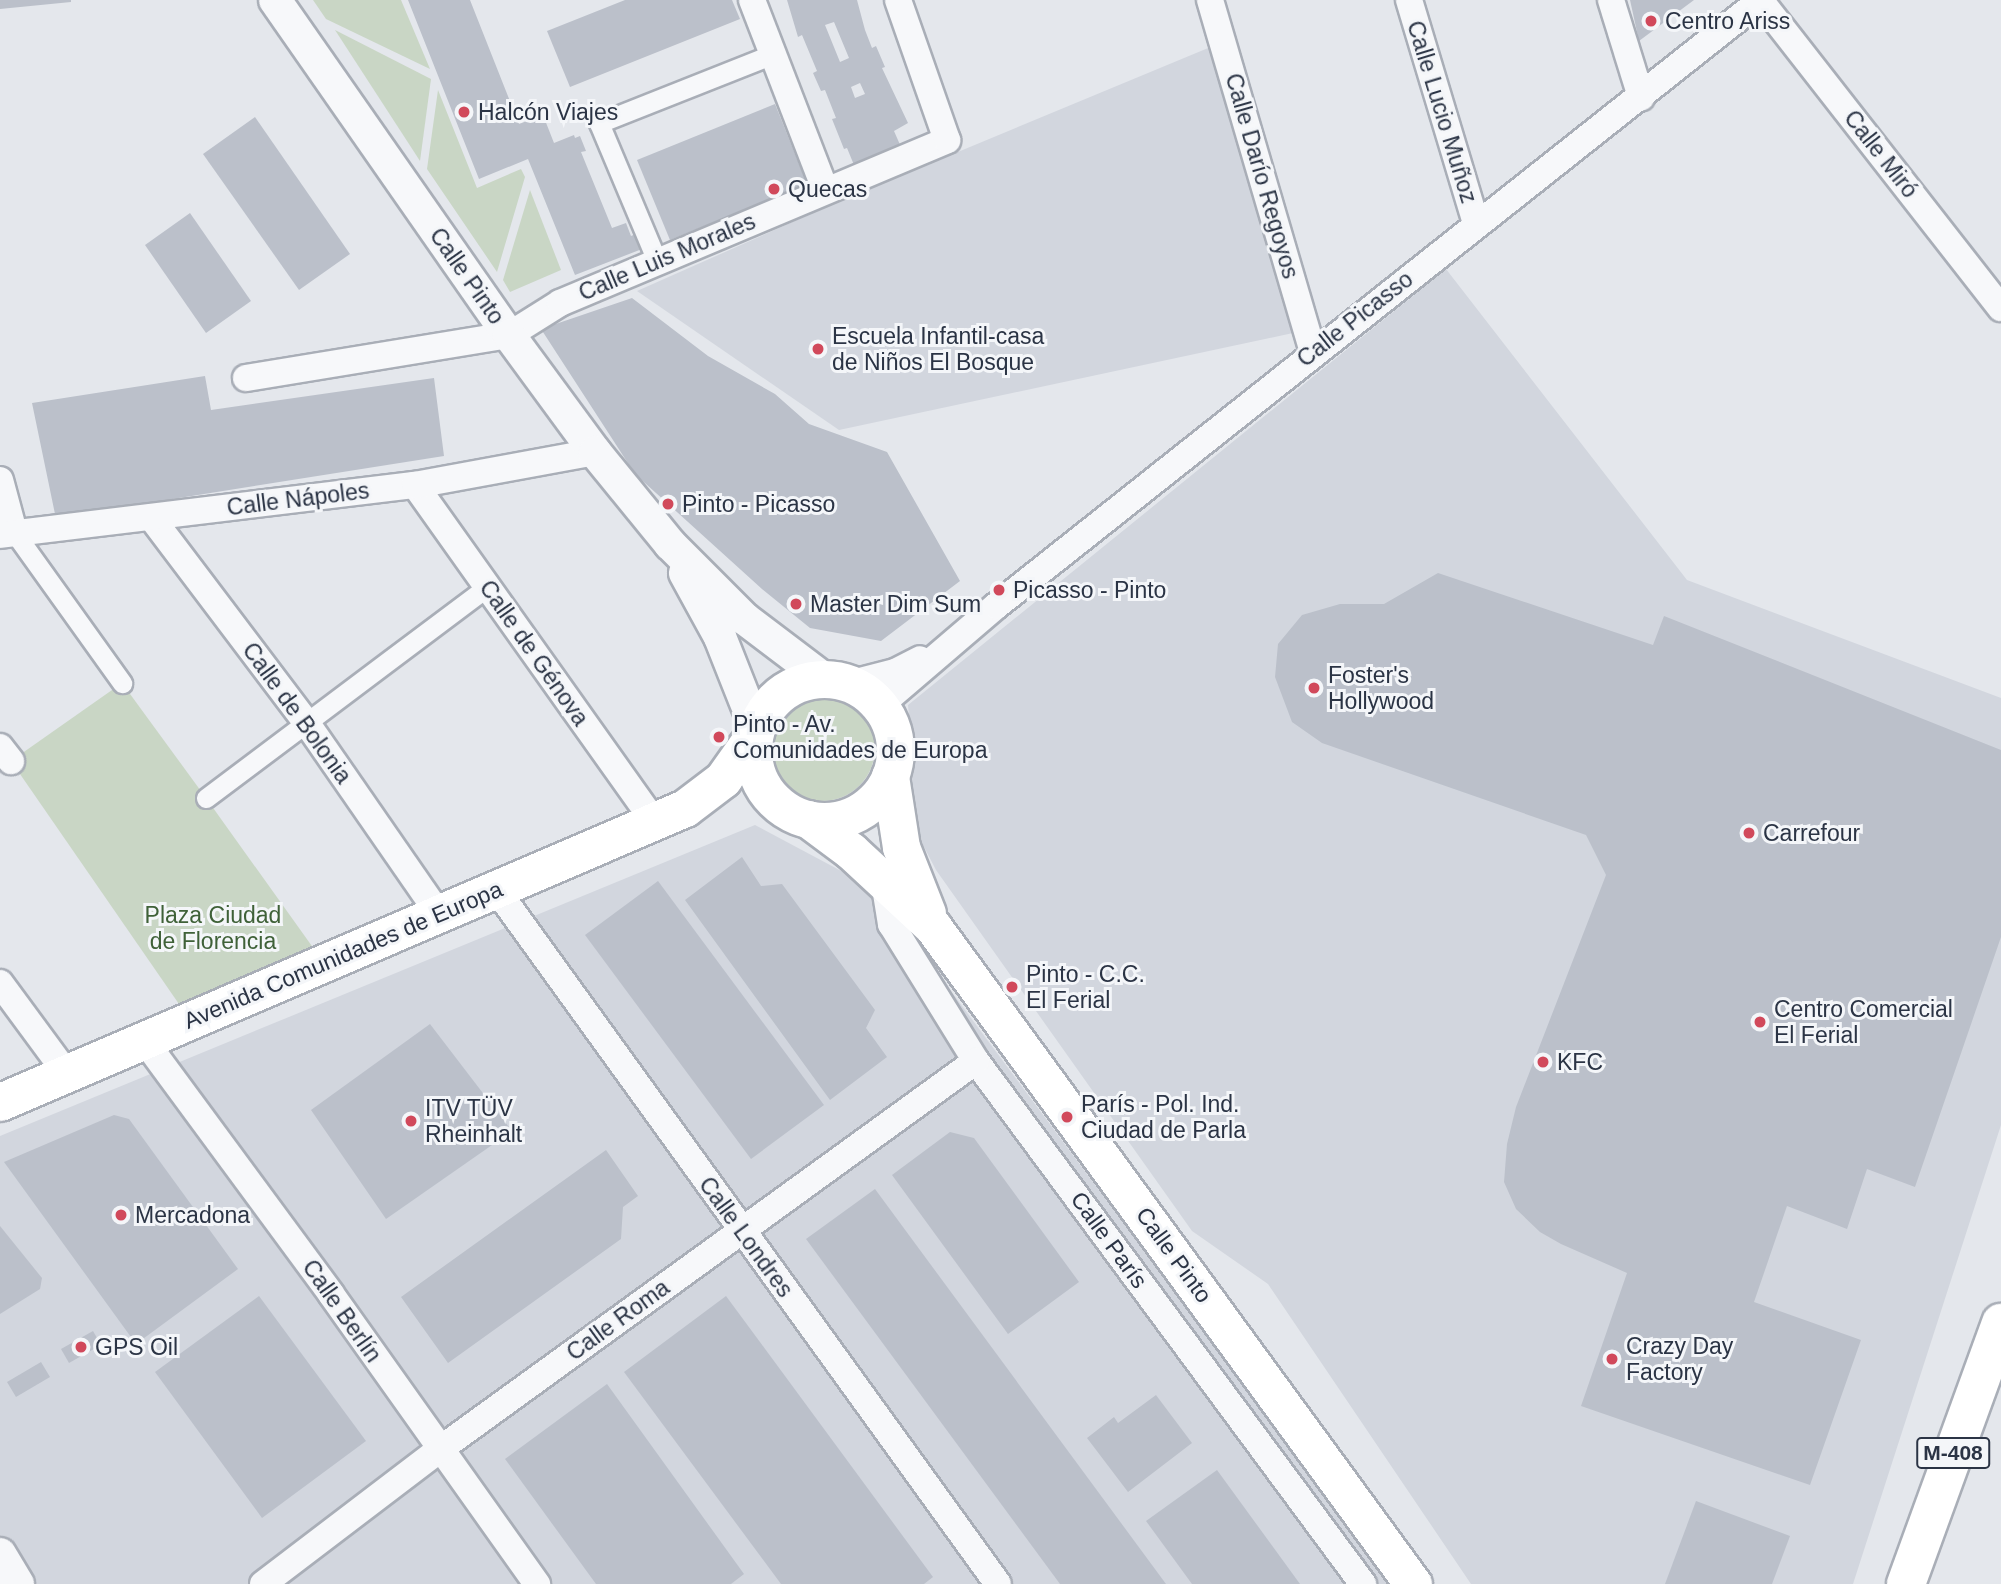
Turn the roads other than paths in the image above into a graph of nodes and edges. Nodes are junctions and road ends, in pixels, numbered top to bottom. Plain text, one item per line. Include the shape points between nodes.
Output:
1 (275, 0) edge
2 (752, 0) edge
3 (898, 0) edge
4 (1210, 0) edge
5 (1409, 0) edge
6 (1611, 0) edge
7 (1760, 0) edge
8 (773, 54) junction
9 (1641, 97) junction
10 (825, 190) junction
11 (1476, 224) junction
12 (657, 261) junction
13 (2001, 308) edge
14 (509, 335) junction
15 (1313, 352) junction
16 (246, 378) dead end
17 (595, 452) junction
18 (0, 480) edge
19 (415, 485) junction
20 (150, 517) junction
21 (7, 534) edge
22 (670, 544) junction
23 (487, 587) junction
24 (953, 642) junction
25 (836, 682) junction
26 (122, 683) dead end
27 (879, 706) junction
28 (306, 722) junction
29 (755, 732) junction
30 (890, 776) junction
31 (206, 798) dead end
32 (670, 815) junction
33 (801, 817) junction
34 (884, 881) junction
35 (496, 889) junction
36 (439, 914) junction
37 (933, 927) junction
38 (0, 983) edge
39 (144, 1040) junction
40 (975, 1061) junction
41 (67, 1073) junction
42 (0, 1102) edge
43 (741, 1231) junction
44 (2001, 1323) edge
45 (439, 1450) junction
46 (0, 1554) edge
47 (18, 1584) edge
48 (263, 1584) edge
49 (537, 1584) edge
50 (998, 1584) edge
51 (1363, 1584) edge
52 (1413, 1584) edge
53 (1906, 1584) edge

1 - 14 street, Calle Pinto
2 - 8 street
3 - 10 street, Calle Luis Morales via 947,140
4 - 15 street, Calle Darío Regoyos
5 - 11 street, Calle Lucio Muñoz
6 - 9 street
7 - 9 street, Calle Picasso
7 - 13 street, Calle Miró
8 - 10 street
8 - 12 street via 599,123
9 - 11 street, Calle Picasso
10 - 12 street, Calle Luis Morales
11 - 15 street, Calle Picasso
12 - 14 street, Calle Luis Morales via 560,303
14 - 16 street
14 - 17 street, Calle Pinto
15 - 24 street, Calle Picasso
17 - 19 street, Calle Nápoles
17 - 22 street, Calle Pinto
18 - 21 street
19 - 20 street, Calle Nápoles
19 - 23 street, Calle de Génova
20 - 21 street, Calle Nápoles
20 - 28 street, Calle de Bolonia
21 - 26 street
22 - 25 street, Calle Pinto via 745,618
22 - 29 street, Calle Pinto via 720,637
23 - 28 street
23 - 32 street, Calle de Génova
24 - 25 street, Calle Picasso via 895,672
24 - 27 street, Calle Picasso
25 - 27 main road via 865,693
25 - 29 main road via 802,683 782,693 766,708
27 - 30 main road via 891,728 895,752
28 - 31 street
28 - 36 street, Calle de Bolonia
29 - 32 main road, Avenida Comunidades de Europa via 723,779
29 - 33 main road via 755,769 763,788
30 - 33 main road via 878,796 861,811 839,820
30 - 37 main road, Calle Pinto via 901,847
32 - 33 main road, Avenida Comunidades de Europa via 736,802
32 - 35 main road, Avenida Comunidades de Europa
33 - 34 main road, Calle Pinto
34 - 37 main road, Calle Pinto
34 - 40 street, Calle París via 891,924
35 - 36 main road, Avenida Comunidades de Europa
35 - 43 street, Calle Londres
36 - 39 main road, Avenida Comunidades de Europa
37 - 52 main road, Calle Pinto
38 - 41 street
39 - 41 main road, Avenida Comunidades de Europa
39 - 45 street, Calle Berlín
40 - 43 street, Calle Roma
40 - 51 street, Calle París
41 - 42 main road, Avenida Comunidades de Europa
43 - 45 street, Calle Roma
43 - 50 street, Calle Londres
44 - 53 main road, M-408
45 - 48 street, Calle Roma
45 - 49 street, Calle Berlín
46 - 47 street

